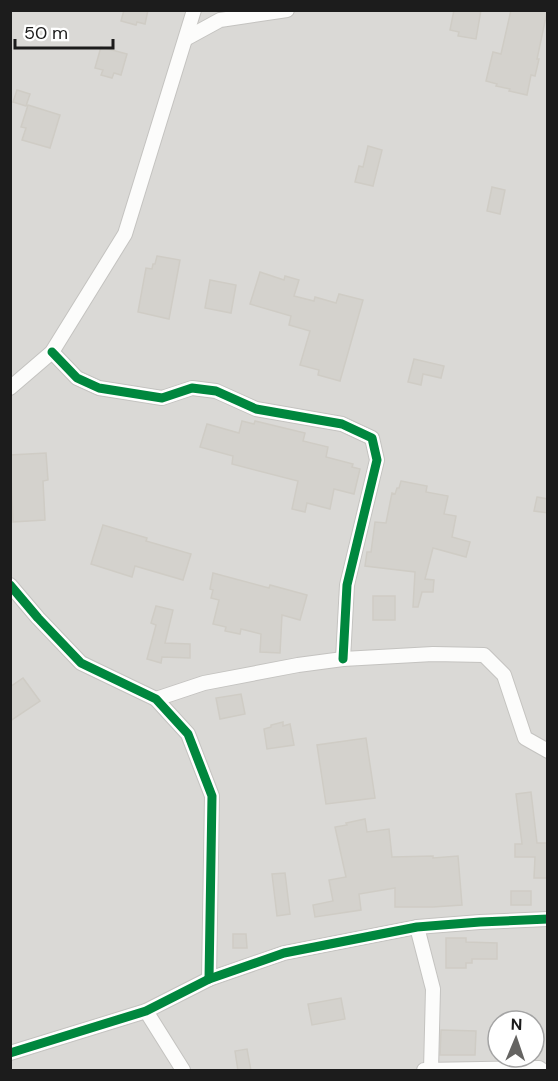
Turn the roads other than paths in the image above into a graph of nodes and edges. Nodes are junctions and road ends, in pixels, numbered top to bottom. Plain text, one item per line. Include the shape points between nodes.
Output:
1 (194, 10) edge
2 (286, 10) edge
3 (187, 38) junction
4 (52, 352) junction
5 (10, 388) edge
6 (10, 585) edge
7 (343, 659) junction
8 (156, 699) junction
9 (548, 751) edge
10 (548, 919) edge
11 (417, 927) junction
12 (209, 979) junction
13 (146, 1011) junction
14 (10, 1053) edge
15 (427, 1070) edge
16 (183, 1071) edge
17 (542, 1071) edge

1 - 3 street
2 - 3 street via 220,20
3 - 4 street via 125,234
4 - 5 street
4 - 7 street via 77,378 99,388 162,398 192,388 216,391 256,409 342,424 372,438 377,460 347,585
6 - 8 street via 81,663
7 - 8 street via 204,683
7 - 9 street via 484,655 504,675 525,738
8 - 12 street via 188,734 212,796
10 - 11 street
11 - 12 street via 284,953
11 - 15 street via 433,989
12 - 13 street
13 - 14 street
13 - 16 street
15 - 17 street

